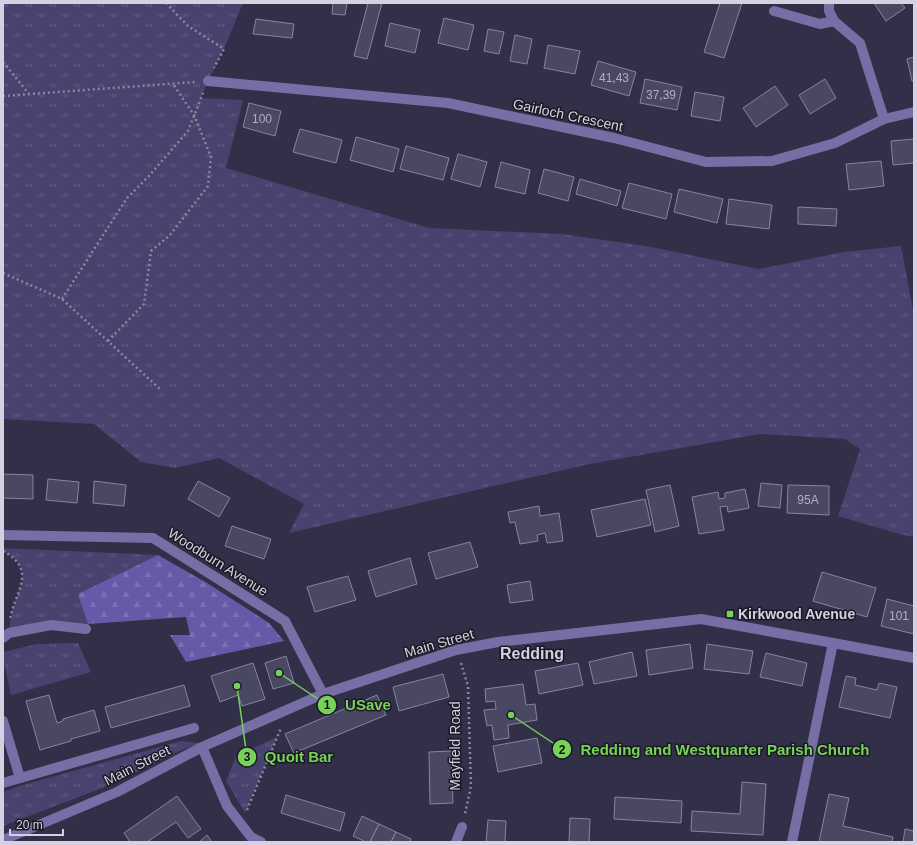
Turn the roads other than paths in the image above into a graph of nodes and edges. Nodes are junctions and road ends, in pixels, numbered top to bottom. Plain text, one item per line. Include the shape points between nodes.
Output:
1 (830, 3) edge
2 (774, 11) dead end
3 (834, 21) junction
4 (208, 81) road end
5 (914, 112) edge
6 (884, 119) junction
7 (3, 535) edge
8 (86, 630) dead end
9 (3, 638) edge
10 (833, 643) junction
11 (914, 658) edge
12 (323, 694) junction
13 (3, 721) edge
14 (194, 728) dead end
15 (202, 747) junction
16 (20, 778) junction
17 (3, 783) edge
18 (462, 827) road end
19 (3, 840) edge
20 (261, 842) edge
21 (456, 842) edge
22 (792, 842) edge

1 - 3 street via 829,11
2 - 3 street via 820,24
3 - 6 street via 860,43
4 - 6 street, Gairloch Crescent via 448,103 614,138 706,162 772,161 835,143
5 - 6 street, Gairloch Crescent
7 - 12 street, Woodburn Avenue via 153,538 285,621
8 - 9 street via 51,625 9,633
10 - 11 street, Main Street
10 - 12 street, Main Street via 701,619 498,642 456,650
10 - 22 street
12 - 15 street, Main Street
13 - 16 street
14 - 16 street, Main Street
15 - 19 street, Main Street via 117,792
15 - 20 street via 227,806 251,837
16 - 17 street, Main Street
18 - 21 street

